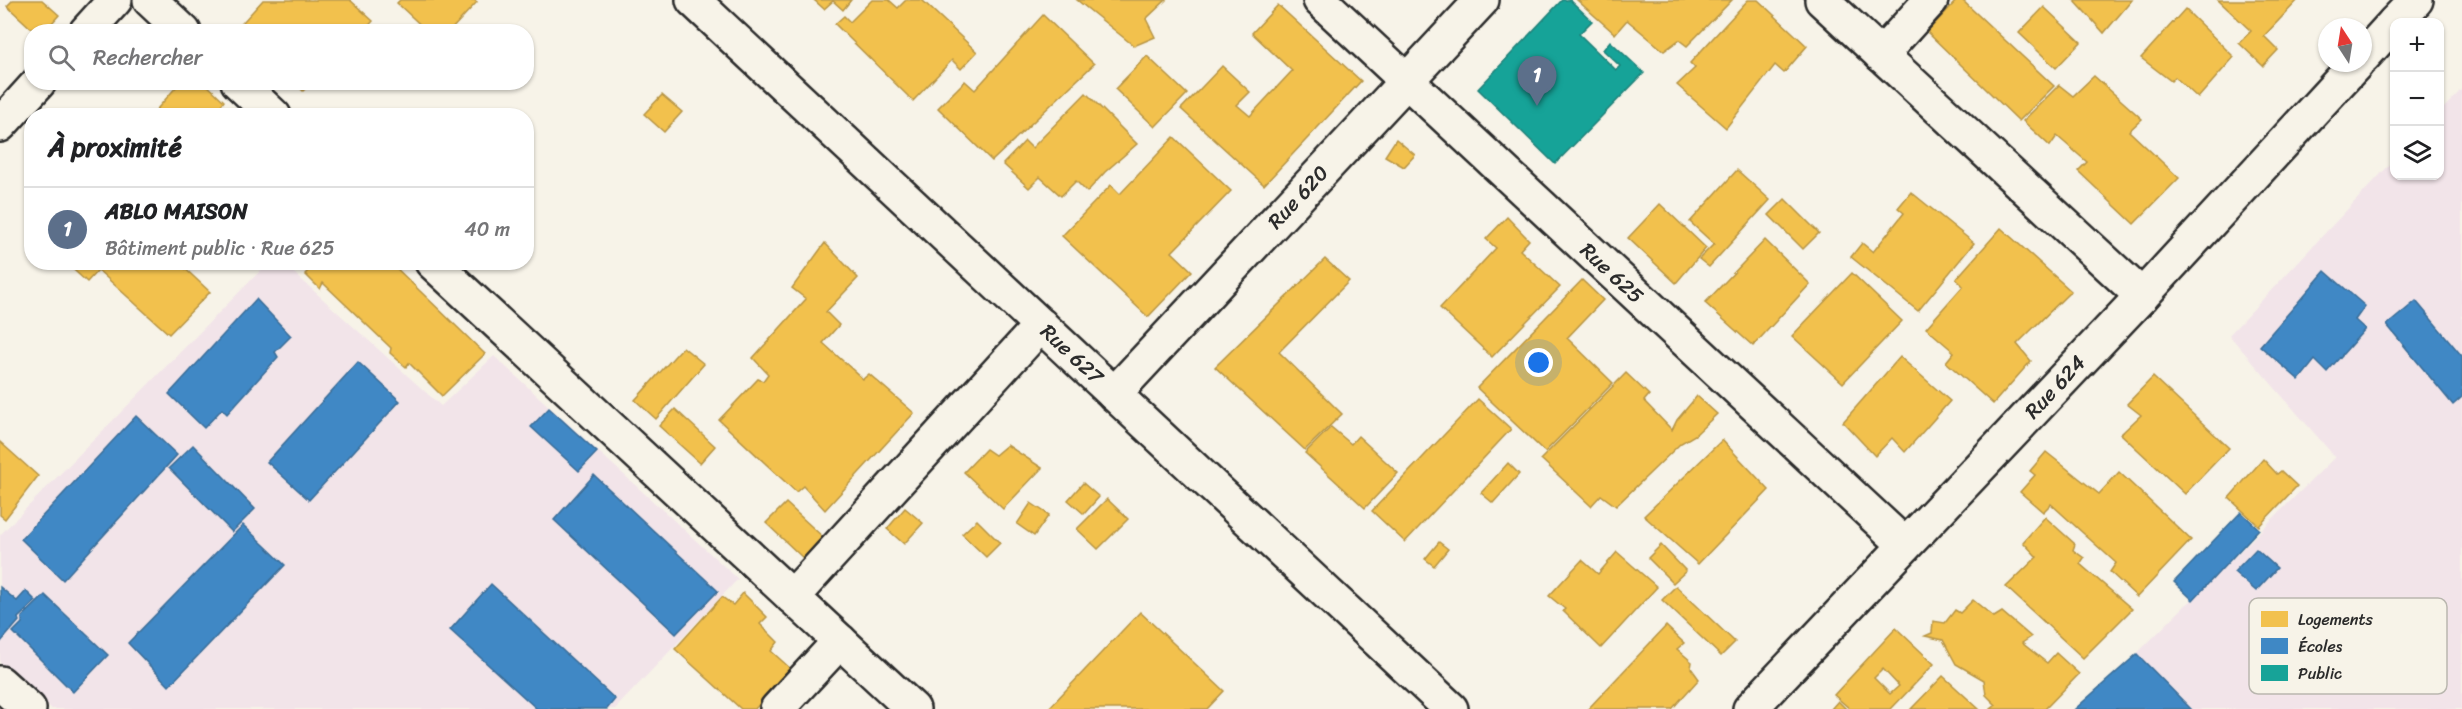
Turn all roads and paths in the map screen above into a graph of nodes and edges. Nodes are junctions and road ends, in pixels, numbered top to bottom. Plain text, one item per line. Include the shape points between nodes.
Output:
1 (115, 0) edge
2 (150, 0) edge
3 (693, 0) edge
4 (1320, 0) edge
5 (1482, 0) edge
6 (1821, 0) edge
7 (1932, 0) edge
8 (2416, 0) edge
9 (2400, 18) edge
10 (93, 24) edge
11 (175, 24) edge
12 (2390, 28) edge
13 (2372, 47) edge
14 (1881, 55) junction
15 (2349, 72) edge
16 (1407, 81) junction
17 (32, 90) edge
18 (246, 90) edge
19 (266, 108) edge
20 (0, 125) edge
21 (441, 270) edge
22 (2142, 296) junction
23 (1041, 325) junction
24 (1114, 394) junction
25 (1905, 545) junction
26 (792, 597) junction
27 (840, 641) junction
28 (0, 683) edge
29 (29, 709) edge
30 (777, 709) edge
31 (913, 709) edge
32 (1451, 709) edge
33 (1750, 709) edge

1 - 10 street
2 - 11 street
3 - 23 street, Rue 627
4 - 16 street, Rue 625
5 - 16 street, Rue 620
6 - 14 street
7 - 14 street
8 - 9 street
12 - 13 street
14 - 22 street
15 - 22 street, Rue 624
16 - 24 street, Rue 620
16 - 25 street, Rue 625
17 - 20 street
18 - 19 street
21 - 26 street
22 - 25 street, Rue 624
23 - 24 street, Rue 627
23 - 26 street
24 - 32 street, Rue 627
25 - 33 street, Rue 624
26 - 27 street
27 - 30 street
27 - 31 street
28 - 29 street

